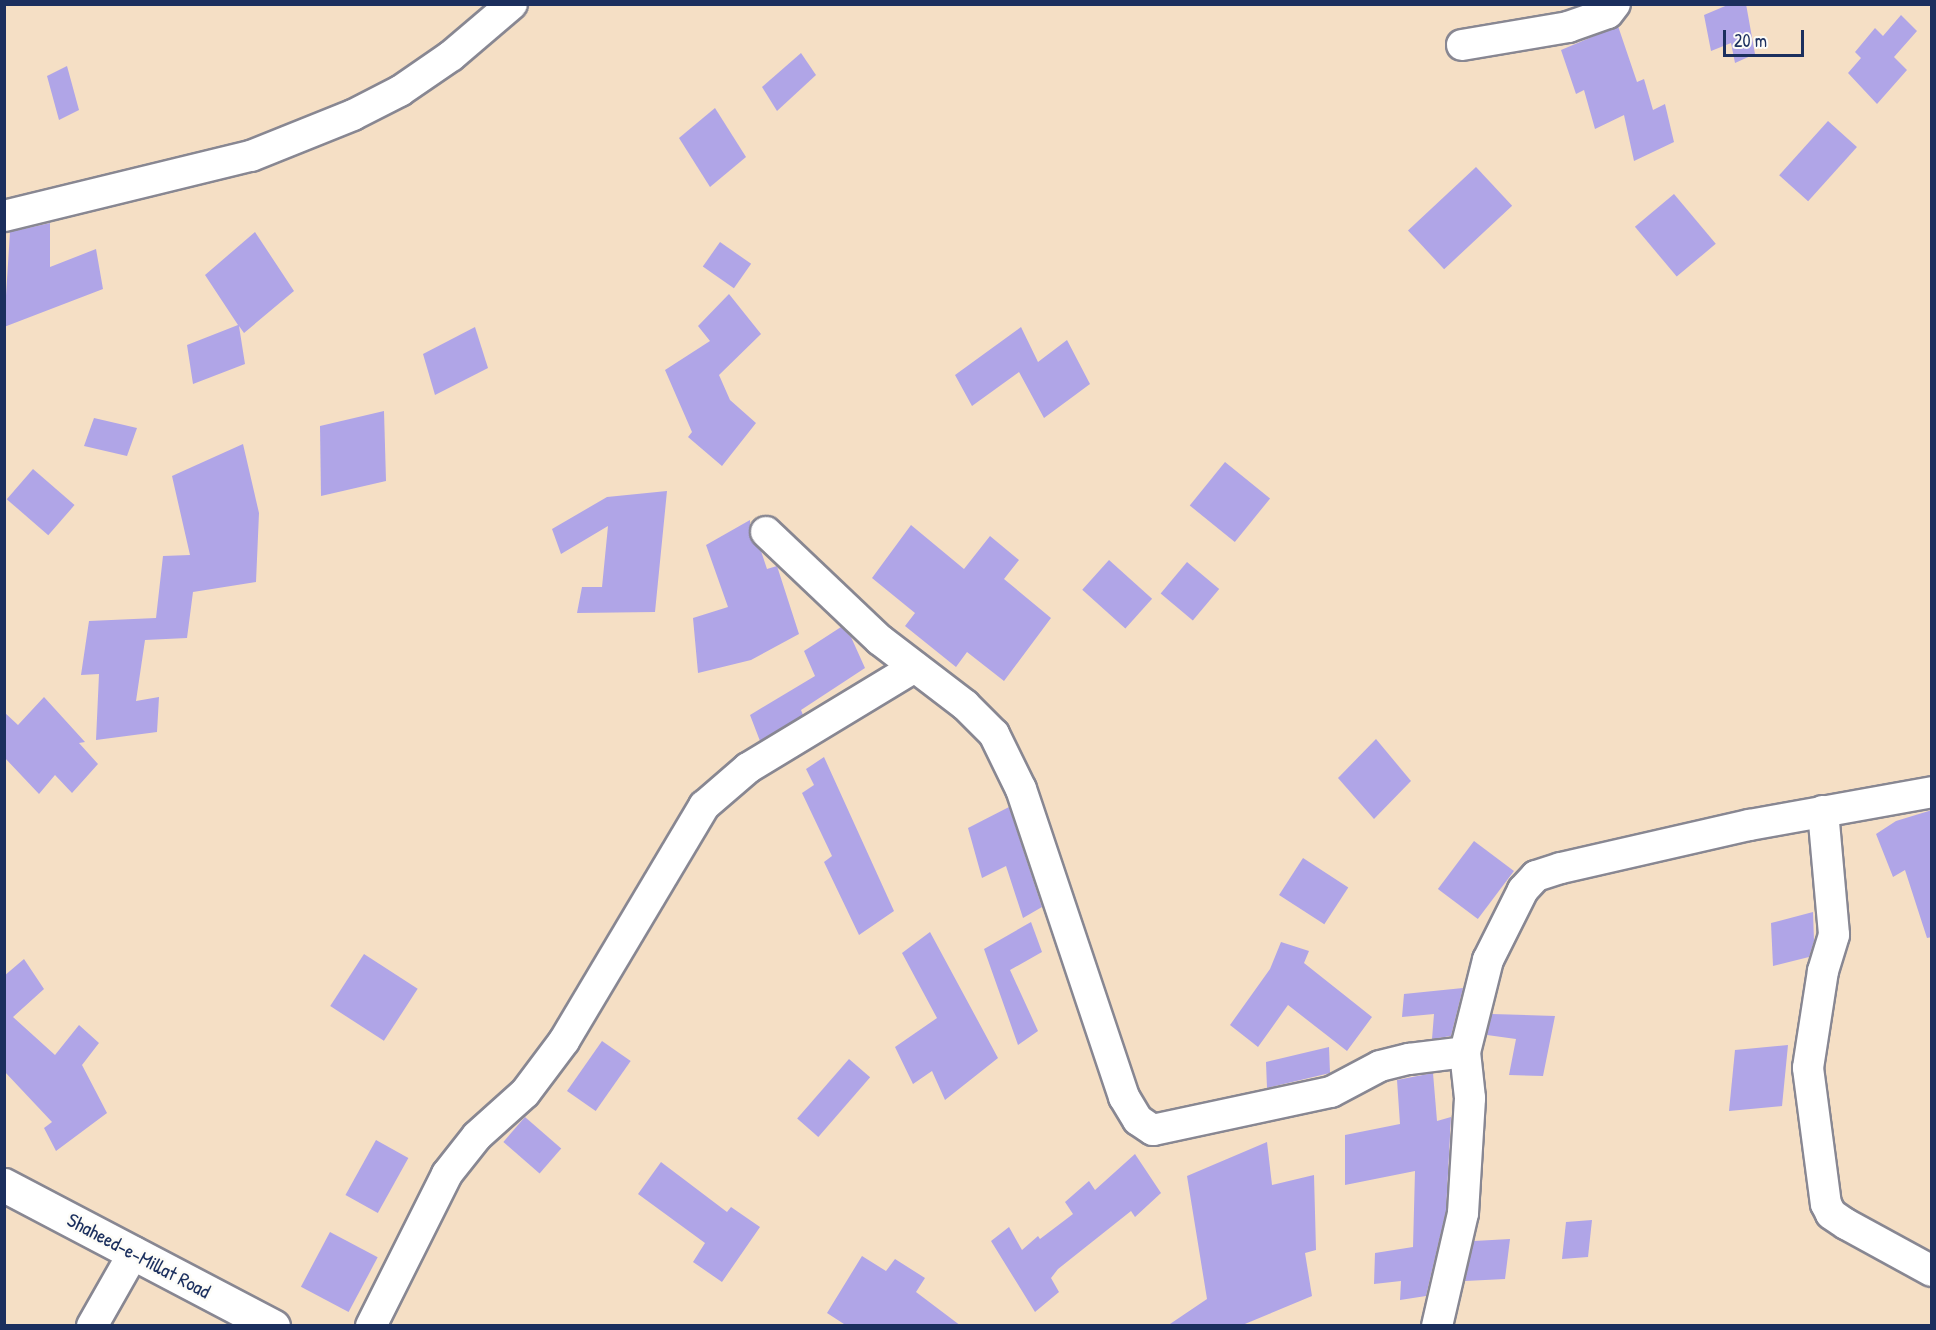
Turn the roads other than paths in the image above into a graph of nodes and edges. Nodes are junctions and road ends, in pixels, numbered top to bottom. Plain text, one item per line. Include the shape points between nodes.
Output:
1 (512, 4) edge
2 (1615, 4) edge
3 (1462, 45) dead end
4 (4, 216) edge
5 (766, 532) dead end
6 (915, 667) junction
7 (1932, 792) edge
8 (1823, 812) junction
9 (1465, 1052) junction
10 (4, 1185) edge
11 (134, 1252) junction
12 (1932, 1271) edge
13 (92, 1326) edge
14 (273, 1326) edge
15 (371, 1326) edge
16 (1437, 1326) edge

1 - 4 street via 451,56 400,91 353,115 251,156
2 - 3 street via 1608,13 1568,27
5 - 6 street via 880,640
6 - 9 street via 965,705 994,734 1022,789 1124,1097 1138,1120 1153,1130 1331,1092 1380,1066 1399,1061
6 - 15 street via 748,768 704,806 564,1041 525,1093 477,1136 447,1174
7 - 8 street
8 - 9 street via 1536,876 1522,890 1488,960
8 - 12 street via 1834,935 1823,971 1808,1068 1826,1204 1831,1214 1846,1224
9 - 16 street via 1470,1098 1463,1214
10 - 11 main road, Shaheed-e-Millat Road
11 - 13 street
11 - 14 main road, Shaheed-e-Millat Road

